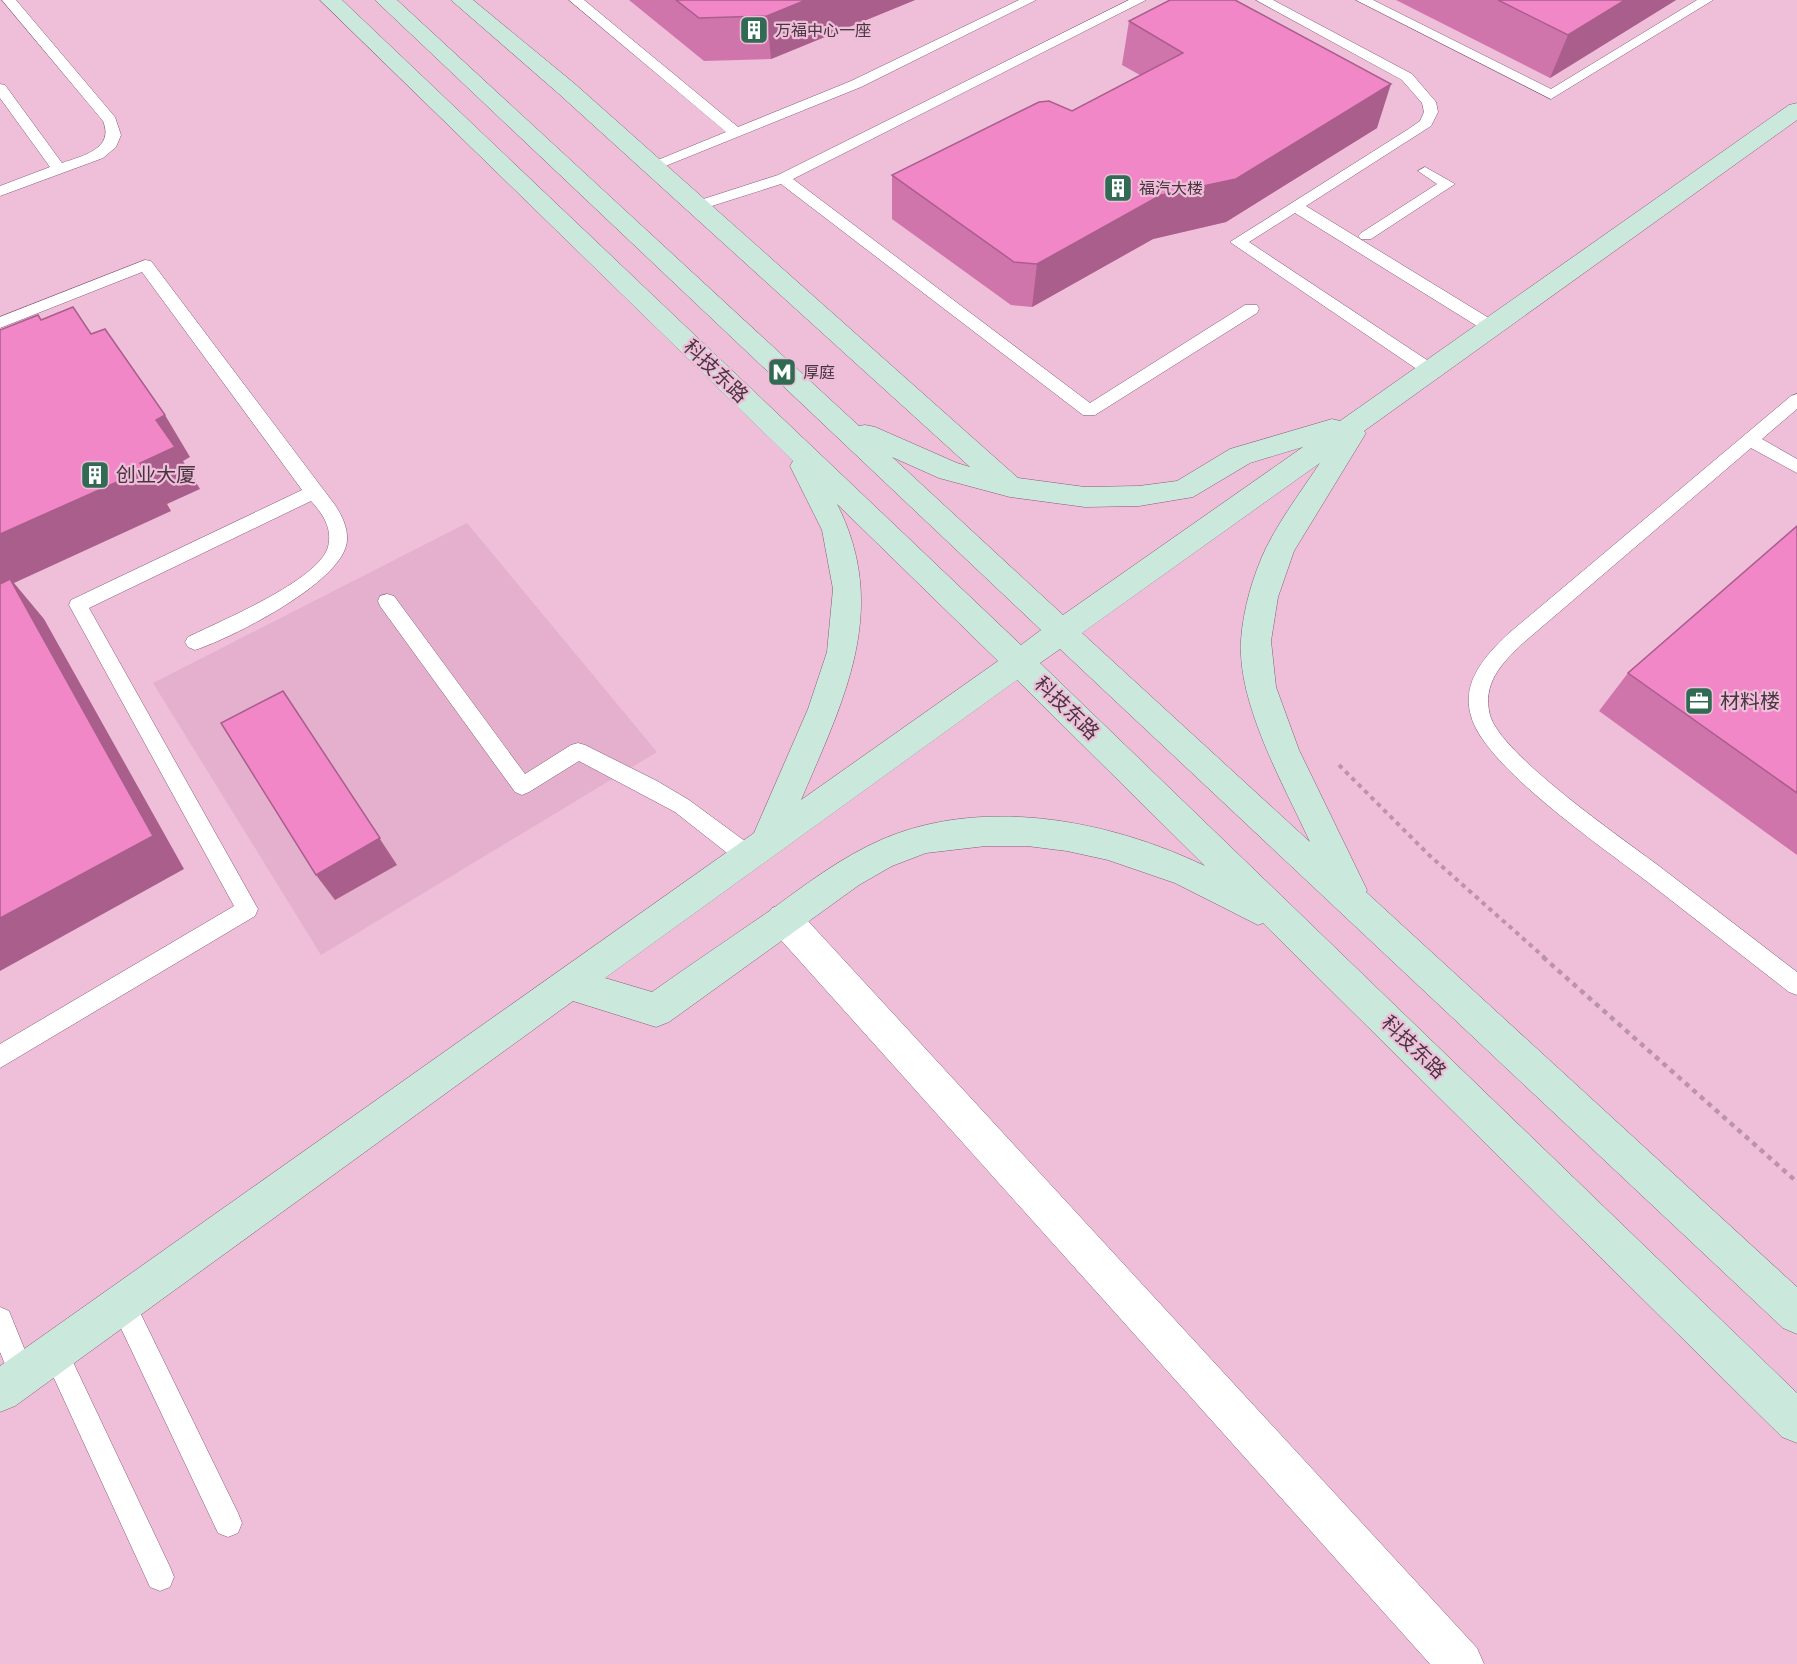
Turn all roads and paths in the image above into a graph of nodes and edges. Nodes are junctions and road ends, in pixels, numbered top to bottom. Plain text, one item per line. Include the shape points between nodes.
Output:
1 (9, 0) edge
2 (330, 0) edge
3 (385, 0) edge
4 (461, 0) edge
5 (576, 0) edge
6 (1139, 0) edge
7 (1263, 0) edge
8 (1364, 0) edge
9 (1706, 0) edge
10 (1020, 2) edge
11 (0, 88) edge
12 (1797, 110) edge
13 (735, 132) junction
14 (653, 167) junction
15 (59, 169) junction
16 (1425, 171) dead end
17 (783, 178) junction
18 (0, 191) edge
19 (696, 207) junction
20 (1296, 207) junction
21 (1366, 236) dead end
22 (1251, 309) dead end
23 (0, 323) edge
24 (1491, 327) junction
25 (1430, 370) junction
26 (1797, 400) edge
27 (835, 418) junction
28 (1360, 420) junction
29 (1751, 440) junction
30 (792, 443) junction
31 (1797, 467) edge
32 (1010, 487) junction
33 (314, 492) junction
34 (387, 601) dead end
35 (1061, 632) junction
36 (195, 642) dead end
37 (1019, 662) junction
38 (1337, 763) dead end
39 (757, 851) junction
40 (1359, 908) junction
41 (784, 919) junction
42 (1304, 939) junction
43 (568, 984) junction
44 (1797, 985) edge
45 (0, 1057) edge
46 (1797, 1182) edge
47 (122, 1303) junction
48 (1797, 1314) edge
49 (0, 1320) edge
50 (55, 1352) junction
51 (11, 1383) edge
52 (1797, 1422) edge
53 (228, 1522) dead end
54 (160, 1576) dead end
55 (1461, 1664) edge

1 - 15 lane via 115,130 108,148
2 - 30 main road, 科技东路
3 - 27 main road
4 - 14 main road
5 - 13 lane
6 - 17 lane
7 - 20 lane via 1402,80 1429,102 1431,112 1426,123 1395,145
8 - 9 lane via 1551,95
10 - 13 lane via 856,84
11 - 15 lane
12 - 24 main road
13 - 14 lane
14 - 19 main road
15 - 18 lane
16 - 21 lane via 1448,184
17 - 19 lane
17 - 22 lane via 1089,411
19 - 32 main road
20 - 24 lane
20 - 25 lane via 1238,242
23 - 33 lane via 145,265
24 - 25 main road
25 - 28 main road
26 - 29 lane
27 - 32 main road via 885,445 949,471
27 - 35 main road
28 - 32 main road via 1240,456 1183,490 1085,497
28 - 35 main road
28 - 40 main road via 1280,549 1263,597 1256,641 1261,687 1283,750
29 - 31 lane
29 - 44 lane via 1515,639 1489,665 1478,692 1481,720 1502,748 1547,791
30 - 37 main road, 科技东路
30 - 39 main road via 836,530 848,590 842,652 824,709
33 - 36 lane via 334,519 338,538 336,551 327,564 315,578 296,590
33 - 45 lane via 78,605 247,909
34 - 39 lane via 522,786 578,752 629,776
35 - 37 main road
35 - 40 main road
37 - 39 main road
37 - 42 main road, 科技东路
38 - 46 path via 1429,855
39 - 43 main road
40 - 48 main road
41 - 42 main road via 851,871 915,842 974,831 1020,830 1083,839 1158,863 1228,892
41 - 43 main road via 656,1010
41 - 55 street
42 - 52 main road, 科技东路
43 - 47 main road
47 - 50 main road
47 - 53 lane
49 - 51 lane
50 - 51 main road
50 - 54 lane

